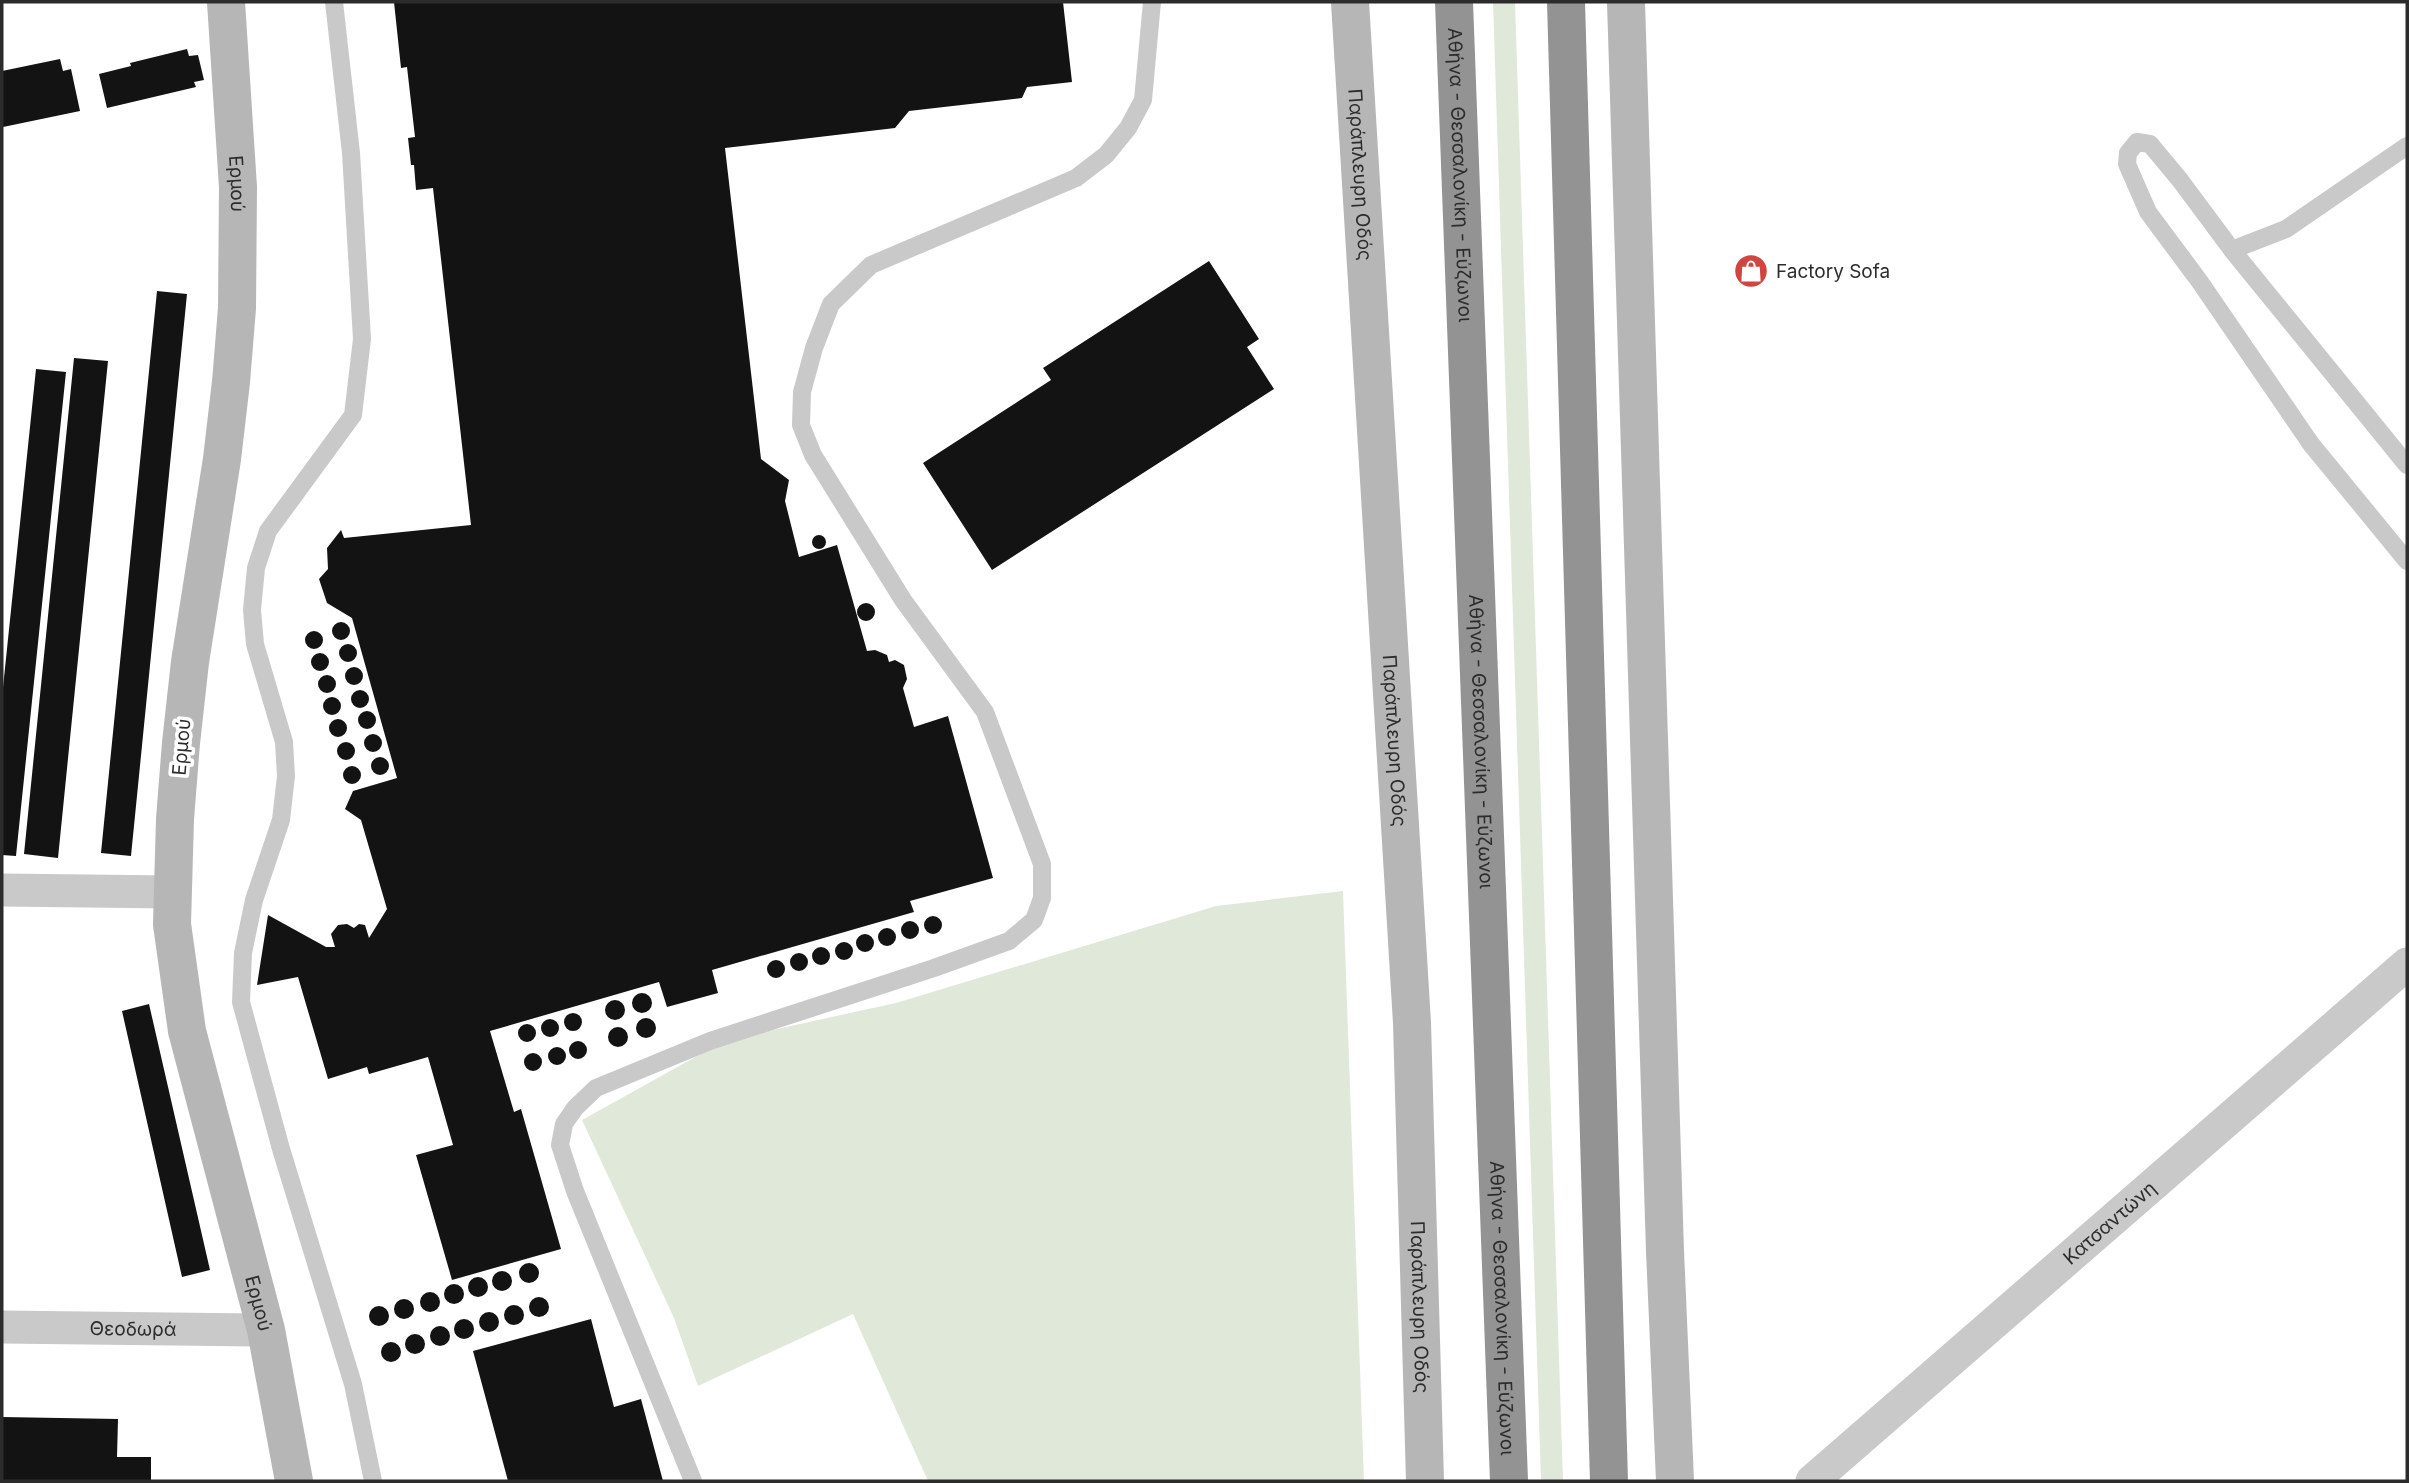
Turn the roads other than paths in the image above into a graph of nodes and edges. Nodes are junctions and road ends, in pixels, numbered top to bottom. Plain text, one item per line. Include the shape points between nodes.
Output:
1 (226, 2) edge
2 (334, 2) edge
3 (1152, 2) edge
4 (1350, 2) edge
5 (1454, 2) edge
6 (1566, 2) edge
7 (1626, 2) edge
8 (2407, 146) edge
9 (2232, 250) junction
10 (2407, 465) edge
11 (2407, 561) edge
12 (2, 890) edge
13 (173, 892) junction
14 (2407, 964) edge
15 (2, 1327) edge
16 (266, 1330) junction
17 (294, 1481) edge
18 (373, 1481) edge
19 (693, 1481) edge
20 (1425, 1481) edge
21 (1509, 1481) edge
22 (1609, 1481) edge
23 (1675, 1481) edge
24 (1812, 1481) edge

1 - 13 street, Ερμού via 238,187 237,308 232,382 181,743
2 - 18 lane via 351,153 362,340 353,415 268,531 256,568 255,644 285,743 286,775 281,820 254,900 243,953 241,1002 352,1384
3 - 19 lane via 1143,100 1106,155 1076,178 871,265 831,304 802,392 801,425 814,455 903,600 985,712 1042,864 1042,898 1034,919 1009,942 710,1041 596,1088 564,1124 560,1145 575,1191
4 - 20 street, Παράπλευρη Οδός via 1412,1023
5 - 21 highway, Αθήνα - Θεσσαλονίκη - Εύζωνοι
6 - 22 highway
7 - 23 street
8 - 9 lane via 2286,229
9 - 10 lane
9 - 11 lane via 2150,144 2137,142 2128,153 2127,164 2148,212 2311,444
12 - 13 street
13 - 16 street, Ερμού via 172,924 187,1031
14 - 24 street, Κατσαντώνη
15 - 16 street, Θεοδωρά
16 - 17 street, Ερμού

